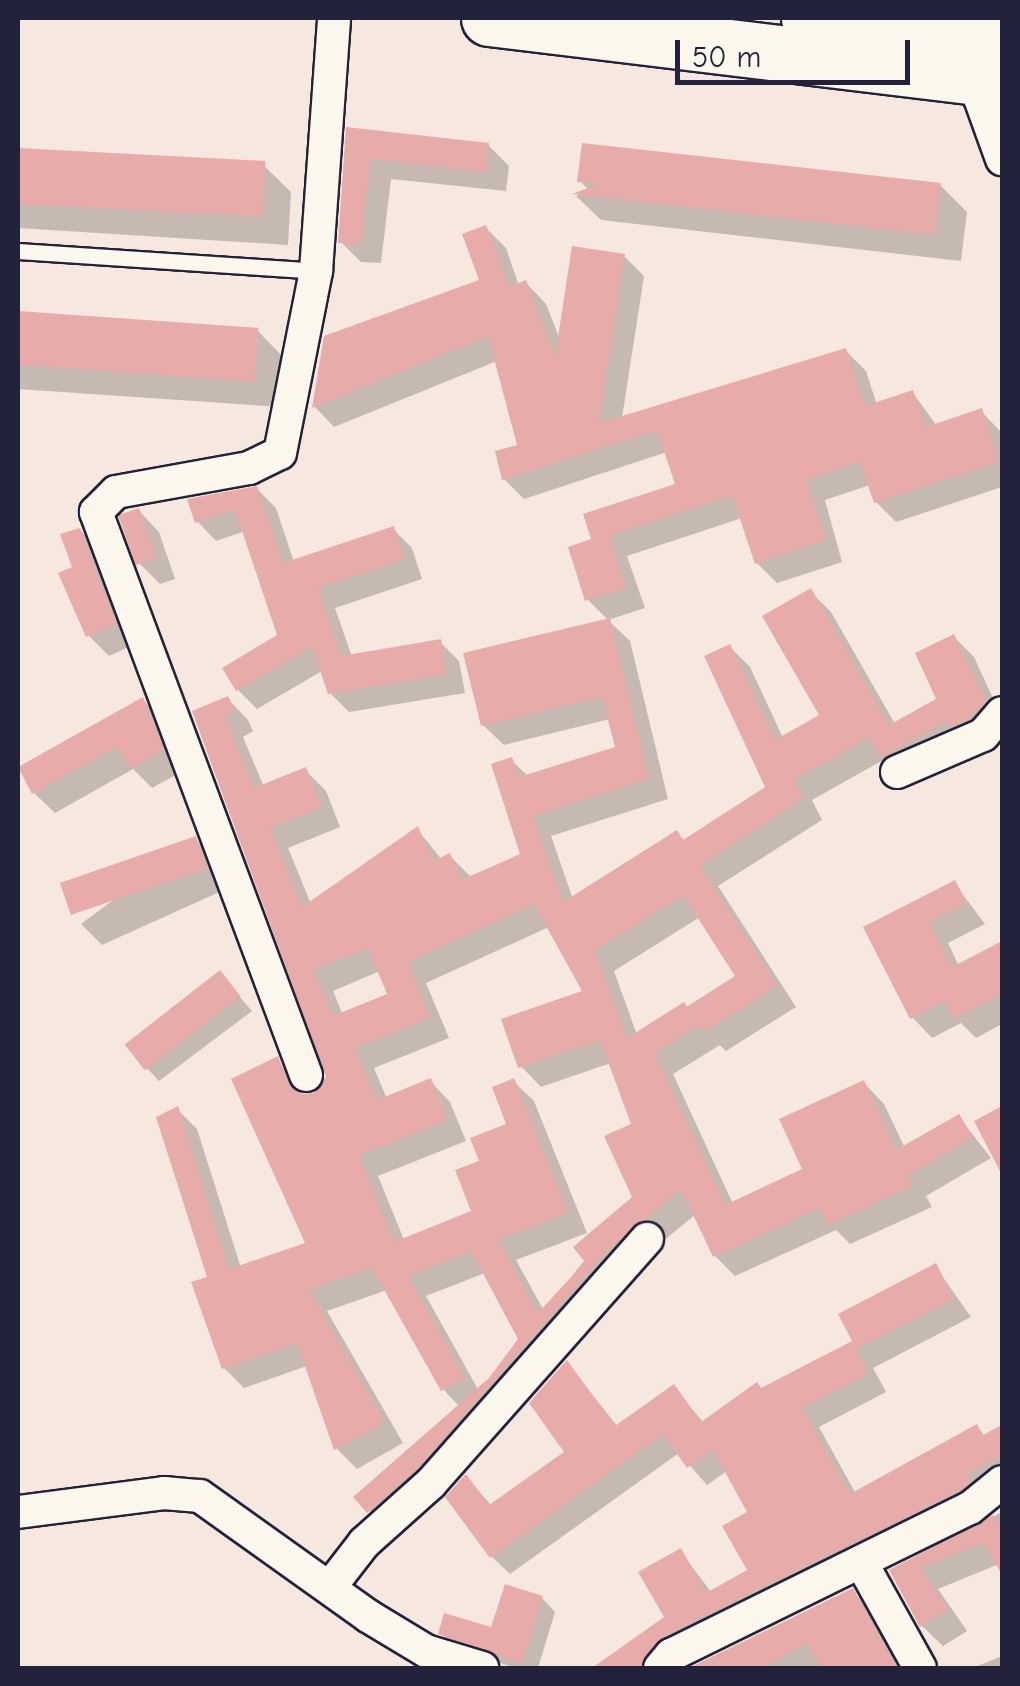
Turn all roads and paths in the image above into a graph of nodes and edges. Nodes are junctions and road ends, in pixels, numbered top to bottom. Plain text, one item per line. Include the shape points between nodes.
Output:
1 (334, 18) edge
2 (503, 18) edge
3 (809, 18) edge
4 (996, 65) edge
5 (1002, 159) edge
6 (18, 251) edge
7 (316, 271) junction
8 (1002, 713) edge
9 (898, 772) dead end
10 (306, 1076) dead end
11 (647, 1239) dead end
12 (1002, 1482) edge
13 (18, 1512) edge
14 (861, 1562) junction
15 (330, 1588) junction
16 (482, 1668) edge
17 (660, 1668) edge
18 (920, 1668) edge

1 - 7 street
2 - 4 highway
3 - 4 highway
4 - 5 street via 980,98
6 - 7 lane
7 - 10 street via 280,453 249,468 116,492 96,512
8 - 9 street via 982,735
11 - 15 street via 431,1483 364,1543
12 - 14 street via 970,1508
13 - 15 street via 164,1493 200,1496
14 - 17 street via 671,1655
14 - 18 street
15 - 16 street via 426,1651

